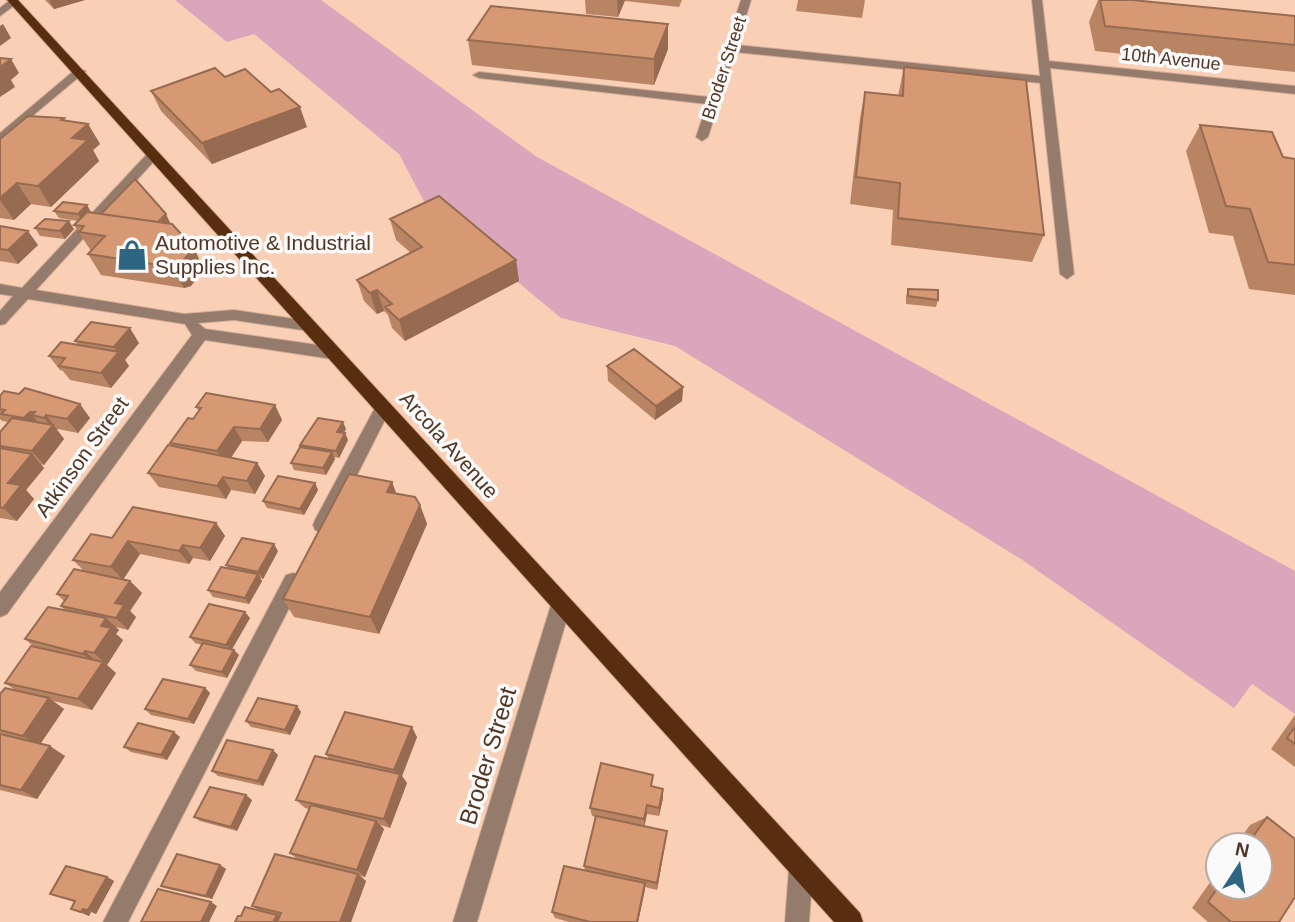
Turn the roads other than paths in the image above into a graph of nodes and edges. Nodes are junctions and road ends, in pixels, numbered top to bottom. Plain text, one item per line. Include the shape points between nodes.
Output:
1 (746, 0) edge
2 (1037, 0) edge
3 (13, 1) edge
4 (0, 13) edge
5 (731, 48) junction
6 (1044, 64) junction
7 (79, 71) junction
8 (479, 75) dead end
9 (1045, 80) junction
10 (1295, 90) edge
11 (713, 101) junction
12 (702, 137) dead end
13 (0, 139) edge
14 (152, 156) junction
15 (1067, 274) dead end
16 (0, 289) edge
17 (26, 293) junction
18 (184, 319) junction
19 (0, 320) edge
20 (309, 326) junction
21 (201, 334) junction
22 (332, 353) junction
23 (383, 408) junction
24 (313, 543) edge
25 (300, 567) edge
26 (561, 605) junction
27 (0, 608) edge
28 (801, 868) junction
29 (115, 922) edge
30 (465, 922) edge
31 (797, 922) edge
32 (851, 922) edge

1 - 5 street, Broder Street
2 - 6 street
3 - 4 street
3 - 7 main road, Arcola Avenue
5 - 9 street
5 - 11 street, Broder Street
6 - 9 street
6 - 10 street, 10th Avenue
7 - 13 street
7 - 14 main road, Arcola Avenue
8 - 11 street
9 - 15 street
11 - 12 street, Broder Street
14 - 17 street
14 - 20 main road, Arcola Avenue
16 - 17 street
17 - 18 street
17 - 19 street
18 - 20 street via 234,315
18 - 21 street
20 - 22 main road, Arcola Avenue
21 - 22 street
21 - 27 street, Atkinson Street
22 - 23 main road, Arcola Avenue
23 - 24 street
23 - 26 main road, Arcola Avenue
25 - 29 street
26 - 28 main road, Arcola Avenue
26 - 30 street, Broder Street
28 - 31 street
28 - 32 main road, Arcola Avenue

